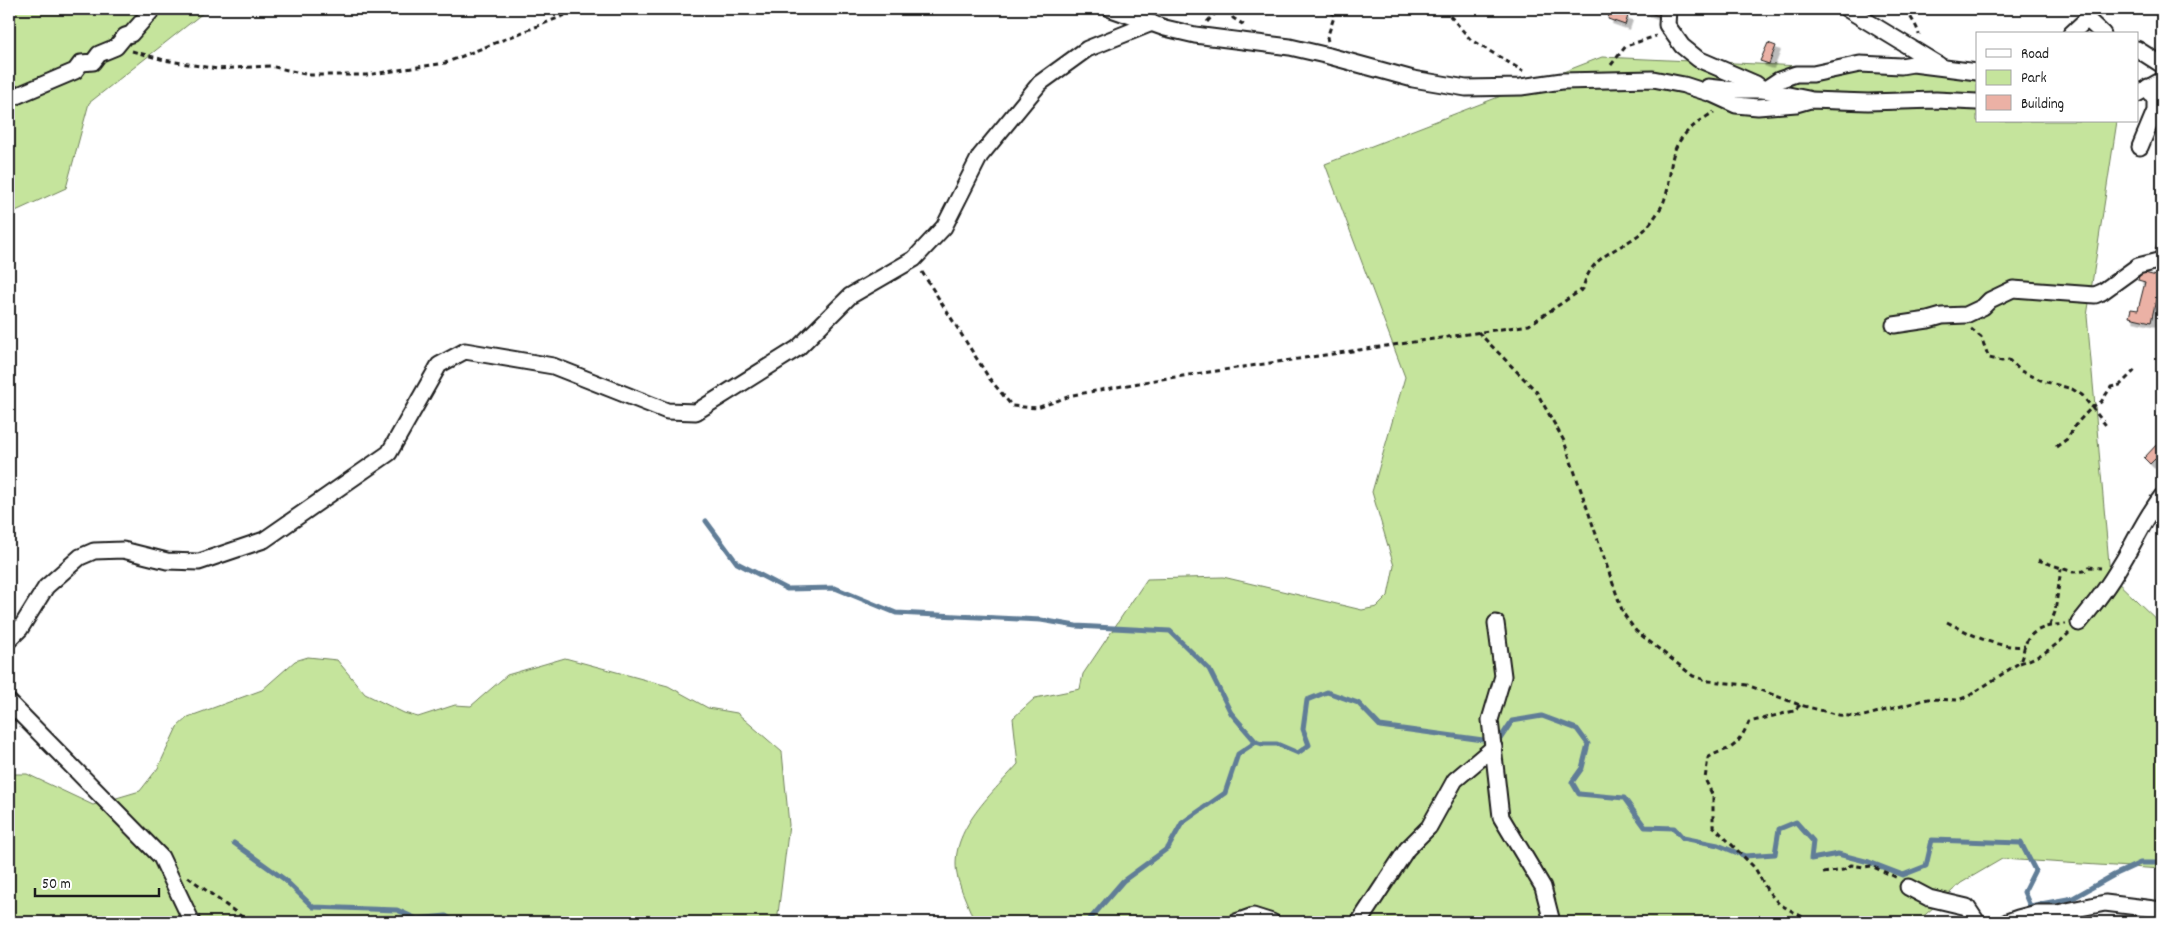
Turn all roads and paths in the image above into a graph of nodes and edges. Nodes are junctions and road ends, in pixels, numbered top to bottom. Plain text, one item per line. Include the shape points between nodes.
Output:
1 (153, 9) edge
2 (587, 9) edge
3 (1111, 9) edge
4 (1331, 9) edge
5 (1444, 9) edge
6 (1668, 9) edge
7 (1847, 9) edge
8 (1907, 9) edge
9 (2088, 14) edge
10 (1152, 23) junction
11 (2074, 32) edge
12 (2102, 32) edge
13 (1672, 33) junction
14 (116, 48) junction
15 (2138, 50) edge
16 (1920, 54) junction
17 (1329, 56) junction
18 (2162, 65) edge
19 (1945, 68) junction
20 (1976, 72) edge
21 (2162, 80) edge
22 (1608, 81) junction
23 (1546, 83) junction
24 (1684, 85) junction
25 (1764, 90) junction
26 (2143, 91) edge
27 (9, 99) edge
28 (1810, 100) junction
29 (1976, 102) edge
30 (1736, 105) junction
31 (2140, 147) dead end
32 (914, 260) junction
33 (2162, 260) edge
34 (1966, 314) junction
35 (1894, 325) dead end
36 (1478, 332) junction
37 (2136, 369) dead end
38 (2092, 407) junction
39 (2108, 428) dead end
40 (2056, 448) dead end
41 (2162, 496) edge
42 (2038, 560) dead end
43 (2122, 564) junction
44 (2061, 569) junction
45 (1947, 622) dead end
46 (1496, 623) dead end
47 (2079, 623) junction
48 (2050, 625) junction
49 (9, 640) edge
50 (2024, 646) junction
51 (2019, 663) junction
52 (9, 702) edge
53 (1800, 705) junction
54 (1494, 747) junction
55 (1823, 873) dead end
56 (185, 875) dead end
57 (1908, 887) joint
58 (2162, 910) edge
59 (192, 922) edge
60 (250, 922) edge
61 (1236, 922) edge
62 (1272, 922) edge
63 (1359, 922) edge
64 (1552, 922) edge
65 (1806, 922) edge
66 (1977, 922) edge
67 (2007, 922) edge

1 - 14 street
2 - 14 path via 445,62 366,75 310,75 270,66 217,69
3 - 10 street
4 - 17 path via 1334,17 1327,38 1332,48
5 - 23 path via 1470,40
6 - 13 street via 1667,25
7 - 16 street
8 - 16 path via 1916,23 1921,41
9 - 11 street via 2083,25
9 - 12 street
10 - 17 street via 1195,35 1290,47
10 - 32 street via 1087,49 1040,83 980,156 944,227
13 - 22 path via 1626,46 1607,72
13 - 25 street via 1698,59
14 - 27 street via 99,54 92,62 81,64 75,71
15 - 18 street
16 - 19 street
17 - 23 street via 1413,79 1466,88
19 - 20 street
19 - 25 street via 1860,64 1813,74 1796,74
21 - 26 street
22 - 23 street
22 - 24 street via 1653,79
24 - 25 street
24 - 30 street
25 - 28 street
26 - 31 street via 2155,100 2155,111
28 - 29 street
28 - 30 street via 1774,107
30 - 36 path via 1707,116 1679,141 1674,150 1665,198 1651,222 1640,234 1593,265 1583,290 1529,326
32 - 36 path via 989,378 1012,406 1038,408 1073,395 1154,380
32 - 49 street via 850,296 798,348 696,412 667,410 553,366 465,351 439,365 389,453 264,540 200,562 167,562 123,550 94,551 80,557 46,587 20,629
33 - 34 street via 2138,266 2095,295 2013,290
34 - 35 street
34 - 38 path via 1972,331 1981,337 1990,358 2009,360 2021,371 2072,389
36 - 53 path via 1536,391 1564,441 1623,613 1636,631 1693,676 1747,685
37 - 38 path via 2120,385 2111,387 2101,402
38 - 39 path
38 - 40 path
41 - 43 street
42 - 44 path
43 - 44 path via 2073,572
43 - 47 street via 2104,593
44 - 48 path
45 - 50 path via 2003,647
46 - 54 street via 1503,676 1490,720
47 - 48 path
47 - 51 path via 2054,648
48 - 50 path via 2039,629
50 - 51 path via 2024,655
51 - 53 path via 1958,700 1928,699 1860,717
52 - 59 street via 161,857
53 - 65 path via 1794,711 1749,722 1739,741 1708,758 1705,778 1713,796 1713,826 1755,868 1778,904 1802,916
54 - 63 street via 1455,780 1428,827 1407,849
54 - 64 street via 1501,817 1543,887
55 - 57 path via 1843,870 1851,865 1871,866 1902,880
56 - 60 path
57 - 66 street via 1929,898 1967,906
58 - 67 street via 2105,903
61 - 62 street via 1253,916

